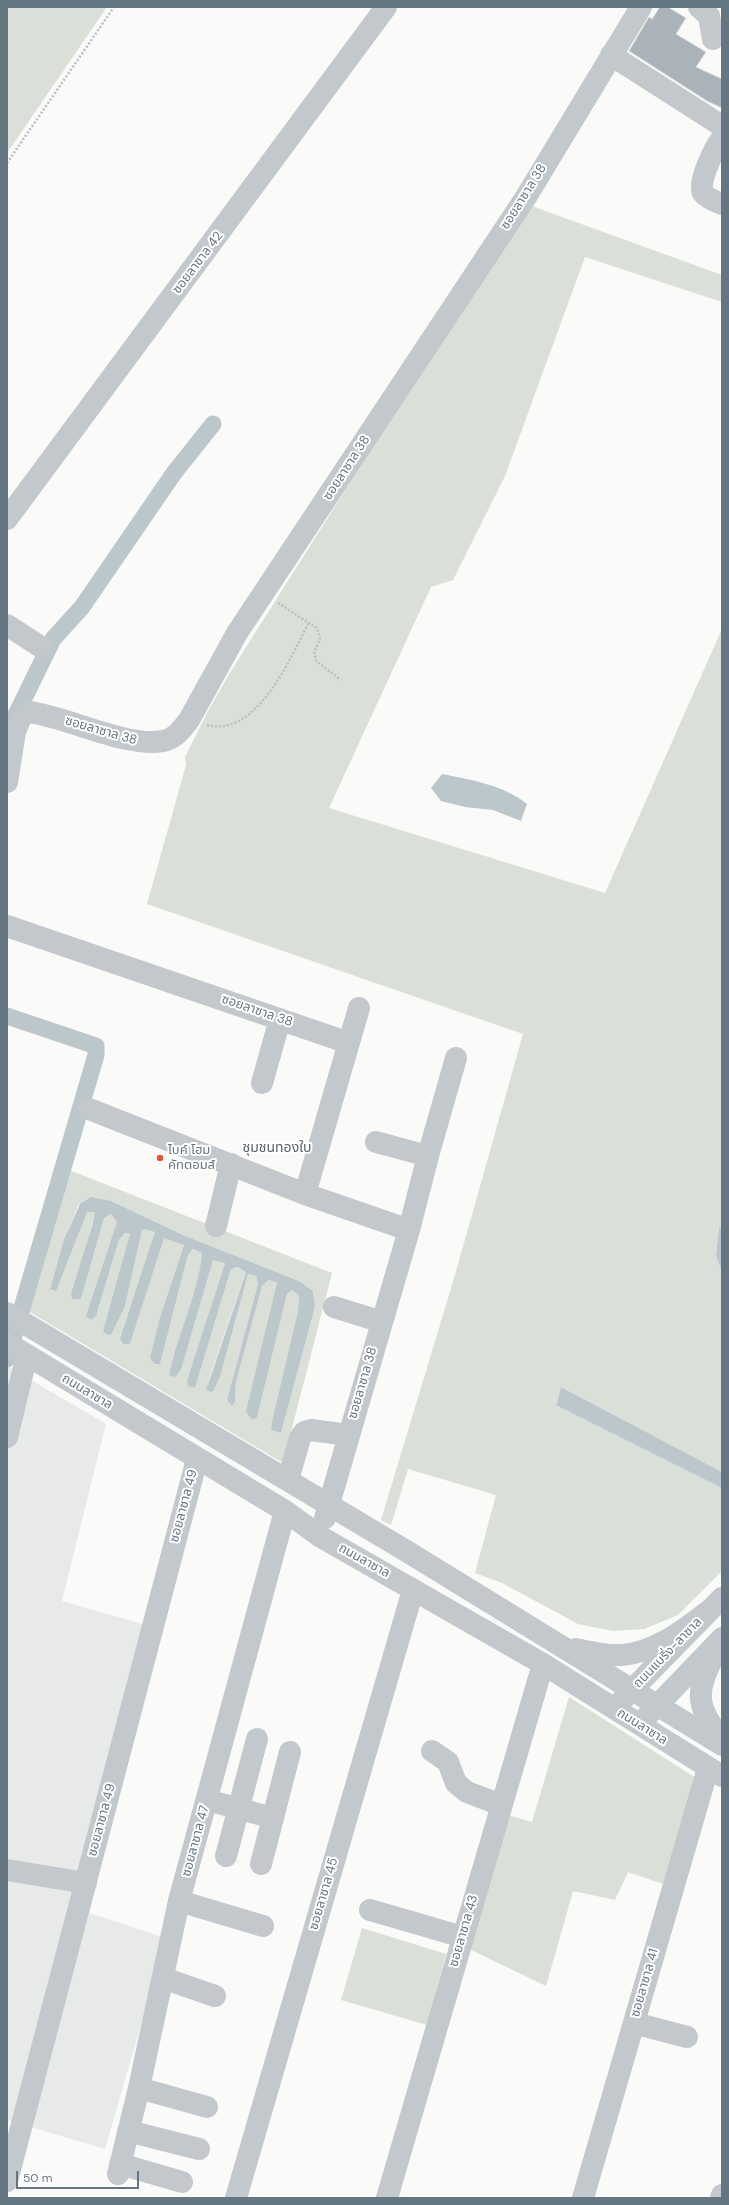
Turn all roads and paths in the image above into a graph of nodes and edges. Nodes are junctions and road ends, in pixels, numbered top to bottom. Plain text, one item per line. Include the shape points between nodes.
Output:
1 (114, 7) edge
2 (386, 7) edge
3 (642, 7) edge
4 (699, 7) edge
5 (713, 39) dead end
6 (611, 55) junction
7 (722, 126) edge
8 (722, 138) edge
9 (7, 163) edge
10 (722, 204) edge
11 (7, 518) edge
12 (264, 594) junction
13 (309, 622) junction
14 (7, 625) edge
15 (41, 647) dead end
16 (341, 680) dead end
17 (189, 720) junction
18 (7, 782) edge
19 (7, 926) edge
20 (358, 1008) dead end
21 (280, 1019) junction
22 (349, 1043) junction
23 (456, 1058) dead end
24 (262, 1083) dead end
25 (89, 1109) dead end
26 (376, 1142) dead end
27 (428, 1156) junction
28 (231, 1164) junction
29 (305, 1194) junction
30 (216, 1226) dead end
31 (409, 1230) junction
32 (334, 1307) dead end
33 (7, 1313) edge
34 (382, 1322) junction
35 (7, 1343) edge
36 (27, 1355) junction
37 (348, 1435) junction
38 (7, 1437) edge
39 (197, 1459) junction
40 (288, 1480) junction
41 (328, 1504) junction
42 (285, 1511) junction
43 (321, 1537) junction
44 (408, 1552) junction
45 (404, 1584) junction
46 (716, 1604) edge
47 (542, 1634) junction
48 (722, 1638) edge
49 (722, 1643) edge
50 (542, 1664) junction
51 (633, 1689) junction
52 (657, 1704) junction
53 (614, 1709) junction
54 (639, 1725) junction
55 (722, 1738) edge
56 (257, 1739) dead end
57 (722, 1745) edge
58 (432, 1750) dead end
59 (290, 1752) dead end
60 (715, 1772) edge
61 (207, 1800) junction
62 (501, 1805) junction
63 (239, 1809) junction
64 (273, 1818) junction
65 (226, 1856) dead end
66 (261, 1864) dead end
67 (7, 1870) edge
68 (86, 1884) junction
69 (179, 1902) junction
70 (370, 1910) dead end
71 (263, 1926) dead end
72 (463, 1937) junction
73 (163, 1978) junction
74 (215, 1996) dead end
75 (634, 2023) junction
76 (687, 2037) dead end
77 (139, 2088) junction
78 (207, 2107) dead end
79 (128, 2131) junction
80 (199, 2149) dead end
81 (7, 2181) edge
82 (182, 2182) dead end
83 (722, 2194) edge
84 (236, 2198) edge
85 (387, 2198) edge
86 (583, 2198) edge
87 (721, 2198) edge

1 - 9 path
2 - 11 street, ซอยลาซาล 42
3 - 6 street, ซอยลาซาล 38
4 - 5 street via 709,16
6 - 7 street
6 - 12 street, ซอยลาซาล 38 via 526,197
8 - 10 street via 701,180 702,192 709,199
12 - 13 path
12 - 17 street, ซอยลาซาล 38 via 236,633
13 - 16 path via 320,634 314,652 316,662
13 - 17 path via 276,685 244,718 224,726 210,726
14 - 15 street
17 - 18 street, ซอยลาซาล 38 via 179,733 165,741 142,742 29,712 21,717 14,732
19 - 21 street, ซอยลาซาล 38
20 - 22 street
21 - 22 street, ซอยลาซาล 38
21 - 24 street
22 - 29 street
23 - 27 street, ซอยลาซาล 38
25 - 28 street
26 - 27 street
27 - 31 street, ซอยลาซาล 38
28 - 29 street
28 - 30 street
29 - 31 street
31 - 34 street, ซอยลาซาล 38
32 - 34 street
33 - 40 street, ถนนลาซาล
34 - 37 street, ซอยลาซาล 38
35 - 36 street, ถนนลาซาล
36 - 38 street
36 - 39 street, ถนนลาซาล
37 - 40 street via 311,1430 304,1432
37 - 41 street, ซอยลาซาล 38
39 - 42 street, ถนนลาซาล
39 - 68 street, ซอยลาซาล 49
40 - 41 street, ถนนลาซาล
41 - 43 street, ซอยลาซาล 38
41 - 44 street, ถนนลาซาล
42 - 43 street, ถนนลาซาล
42 - 61 street, ซอยลาซาล 47
43 - 45 street, ถนนลาซาล
44 - 45 street, ซอยลาซาล 45
44 - 47 street, ถนนลาซาล
45 - 50 street, ถนนลาซาล
45 - 84 street, ซอยลาซาล 45
46 - 47 street via 684,1630 643,1652 620,1655 573,1648
46 - 51 street, ถนนแบริ่ง-ลาซาล
47 - 51 street, ถนนลาซาล
48 - 52 street
49 - 55 street via 703,1677 700,1692 701,1706 712,1727
50 - 53 street, ถนนลาซาล
50 - 62 street, ซอยลาซาล 43
51 - 52 street, ถนนลาซาล
51 - 53 street, ถนนแบริ่ง-ลาซาล
52 - 54 street
52 - 57 street, ถนนลาซาล
53 - 54 street, ถนนลาซาล
54 - 60 street, ถนนลาซาล
56 - 63 street
58 - 62 street via 448,1762 456,1783 467,1792
59 - 64 street
60 - 75 street, ซอยลาซาล 41
61 - 63 street
61 - 69 street, ซอยลาซาล 47
62 - 72 street, ซอยลาซาล 43
63 - 64 street
63 - 65 street
64 - 66 street
67 - 68 street
68 - 81 street, ซอยลาซาล 49
69 - 71 street
69 - 73 street, ซอยลาซาล 47
70 - 72 street
72 - 85 street, ซอยลาซาล 43
73 - 74 street
73 - 77 street, ซอยลาซาล 47
75 - 76 street
75 - 86 street, ซอยลาซาล 41
77 - 78 street
77 - 79 street, ซอยลาซาล 47
79 - 80 street
79 - 82 street, ซอยลาซาล 47 via 119,2169
83 - 87 street

